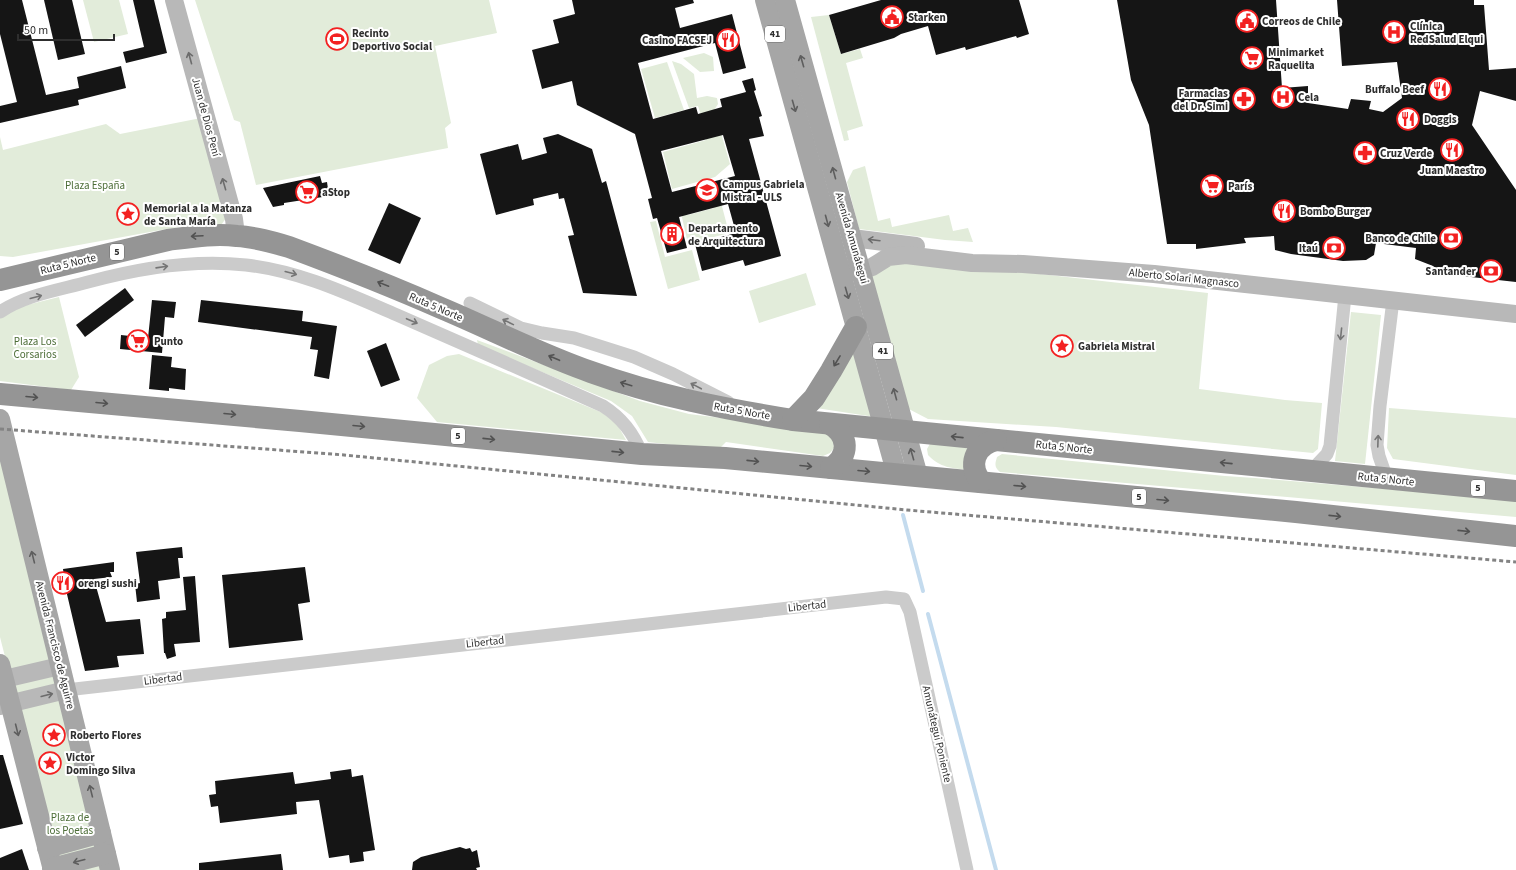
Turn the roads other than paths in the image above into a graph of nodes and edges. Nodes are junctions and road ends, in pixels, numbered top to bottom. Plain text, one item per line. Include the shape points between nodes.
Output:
1 (174, 0) edge
2 (765, 0) edge
3 (785, 0) edge
4 (236, 235) junction
5 (852, 238) junction
6 (837, 258) junction
7 (1023, 264) junction
8 (0, 269) edge
9 (861, 271) junction
10 (31, 273) junction
11 (0, 280) edge
12 (1345, 295) junction
13 (1393, 300) junction
14 (0, 312) edge
15 (480, 314) junction
16 (1516, 314) edge
17 (856, 327) junction
18 (0, 394) edge
19 (757, 414) junction
20 (0, 419) edge
21 (794, 420) junction
22 (830, 424) junction
23 (895, 430) junction
24 (996, 440) junction
25 (642, 454) junction
26 (831, 468) junction
27 (1311, 471) junction
28 (908, 476) junction
29 (1387, 479) junction
30 (981, 482) junction
31 (1516, 491) edge
32 (1516, 536) edge
33 (904, 599) joint
34 (60, 666) junction
35 (1, 674) edge
36 (66, 690) junction
37 (5, 705) edge
38 (101, 834) junction
39 (47, 848) junction
40 (108, 862) edge
41 (53, 869) edge
42 (967, 870) edge

4 -> 1 street, Juan de Dios Pení via 234,219
2 -> 6 main road, Avenida Amunátegui / 41
5 -> 3 main road, Avenida Amunátegui / 41
4 -> 10 highway, Ruta 5 Norte / 5 via 193,236 168,240
15 -> 4 highway, Ruta 5 Norte / 5 via 271,241
7 -> 5 street, Alberto Solari Magnasco via 973,253
5 - 9 main road, Avenida Amunátegui / 41
6 - 9 street via 843,266
6 -> 17 main road, Avenida Amunátegui / 41
7 - 9 street, Alberto Solari Magnasco via 972,263 899,254 888,256
7 - 12 street, Alberto Solari Magnasco via 1154,274
8 - 10 highway
23 -> 9 main road, Avenida Amunátegui / 41
10 - 11 highway, Ruta 5 Norte / 5
12 - 13 street, Alberto Solari Magnasco
12 -> 27 street via 1330,446 1328,454
13 - 16 street, Alberto Solari Magnasco
29 -> 13 street via 1377,445
14 -> 25 street via 29,298 94,280 156,268 211,263 270,268 317,281 457,340 603,406 629,429
19 -> 15 street via 634,357 574,338 521,328
19 -> 15 highway, Ruta 5 Norte / 5 via 699,403 625,384 556,359
17 -> 21 highway via 814,398
17 - 23 main road, Avenida Amunátegui / 41
18 -> 25 highway, 5
19 - 21 highway, Ruta 5 Norte / 5
34 -> 20 main road, Avenida Francisco de Aguirre
21 - 22 highway, Ruta 5 Norte / 5
22 - 23 highway, Ruta 5 Norte / 5
22 - 26 highway via 840,431 845,442 844,455 837,465
24 -> 23 highway, Ruta 5 Norte / 5
23 - 28 main road, Avenida Amunátegui / 41
27 -> 24 highway, Ruta 5 Norte / 5
24 - 30 highway via 984,445 976,456 975,473
25 -> 26 highway, 5 via 725,458
26 -> 28 highway, 5
27 - 29 highway, Ruta 5 Norte / 5
28 - 30 highway, 5
29 - 31 highway, Ruta 5 Norte / 5
30 -> 32 highway, 5
33 - 36 street, Libertad via 886,597
33 - 42 street, Amunátegui Poniente via 910,612
34 - 35 street
34 - 36 main road, Avenida Francisco de Aguirre
35 - 37 main road
37 -> 36 street
38 -> 36 main road, Avenida Francisco de Aguirre
37 -> 39 main road
38 - 39 main road
38 - 40 main road, Avenida Francisco de Aguirre
39 - 41 main road
40 -> 41 main road

